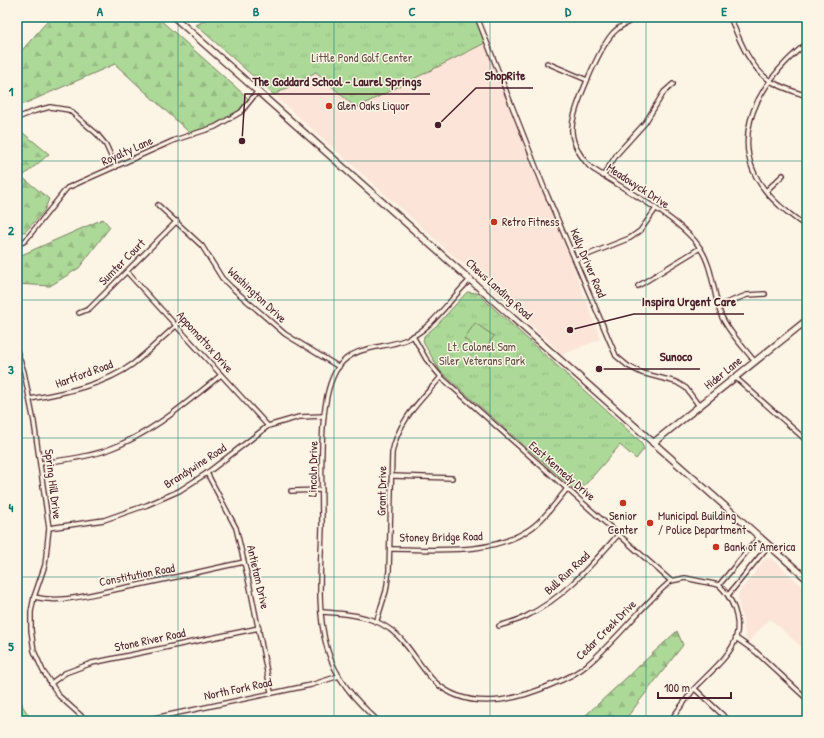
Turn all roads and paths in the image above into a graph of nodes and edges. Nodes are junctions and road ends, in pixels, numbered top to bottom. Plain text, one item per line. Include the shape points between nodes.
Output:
1 (174, 17) edge
2 (477, 17) edge
3 (639, 17) edge
4 (730, 17) edge
5 (807, 43) edge
6 (547, 63) dead end
7 (587, 80) junction
8 (770, 81) junction
9 (673, 84) dead end
10 (258, 91) junction
11 (807, 96) edge
12 (17, 118) edge
13 (116, 167) junction
14 (783, 175) dead end
15 (603, 176) junction
16 (766, 191) junction
17 (158, 205) dead end
18 (655, 210) junction
19 (177, 222) junction
20 (807, 226) edge
21 (17, 245) edge
22 (700, 248) junction
23 (577, 259) junction
24 (127, 272) junction
25 (471, 279) junction
26 (638, 286) dead end
27 (765, 294) dead end
28 (718, 306) junction
29 (79, 313) dead end
30 (807, 320) edge
31 (177, 326) junction
32 (413, 336) junction
33 (17, 351) edge
34 (755, 362) junction
35 (339, 367) junction
36 (221, 375) junction
37 (441, 377) junction
38 (736, 377) junction
39 (30, 399) junction
40 (699, 406) junction
41 (324, 416) junction
42 (268, 426) junction
43 (807, 441) edge
44 (653, 443) junction
45 (41, 463) junction
46 (207, 473) junction
47 (392, 476) junction
48 (452, 478) dead end
49 (567, 489) junction
50 (322, 490) junction
51 (291, 491) dead end
52 (49, 528) junction
53 (619, 534) junction
54 (760, 537) junction
55 (769, 545) junction
56 (391, 548) junction
57 (244, 562) junction
58 (807, 579) edge
59 (671, 581) junction
60 (719, 584) junction
61 (729, 594) junction
62 (34, 597) junction
63 (322, 612) junction
64 (377, 620) junction
65 (499, 626) dead end
66 (259, 628) junction
67 (736, 638) junction
68 (339, 676) junction
69 (50, 684) junction
70 (695, 689) junction
71 (271, 692) junction
72 (807, 699) edge
73 (87, 721) edge
74 (140, 721) edge
75 (378, 721) edge
76 (670, 721) edge
77 (729, 721) edge

1 - 10 main road, Chews Landing Road
2 - 23 street, Kelly Driver Road via 546,190
3 - 7 street, Meadowyck Drive via 612,34
4 - 8 street via 743,48
5 - 8 street via 790,57
6 - 7 street
7 - 15 street, Meadowyck Drive via 575,114 572,132 580,156
8 - 11 street
8 - 16 street via 752,115 747,138 748,160 755,177
9 - 15 street via 664,92 645,123 617,154
10 - 13 street, Royalty Lane via 241,112 215,127 175,140
10 - 25 main road, Chews Landing Road
12 - 13 street via 50,107 69,110 106,144
13 - 21 street, Royalty Lane via 67,188 25,241
14 - 16 street
15 - 18 street, Meadowyck Drive
16 - 20 street
17 - 19 street, Washington Drive
18 - 22 street, Meadowyck Drive via 677,224
18 - 23 street via 640,231 630,238
19 - 24 street, Sumter Court
19 - 35 street, Washington Drive via 202,246 222,278 231,287 285,334
22 - 26 street
22 - 28 street, Meadowyck Drive via 707,259
23 - 40 street, Kelly Driver Road via 616,356 642,373 676,382 686,388
24 - 29 street, Sumter Court via 89,309
24 - 31 street, Appomattox Drive
25 - 32 street, Lincoln Drive via 433,320
25 - 44 main road, Chews Landing Road
27 - 28 street via 747,295
28 - 34 street, Meadowyck Drive via 732,333
30 - 34 main road, Hider Lane
31 - 36 street, Appomattox Drive
31 - 39 street, Hartford Road via 132,364 113,376 73,390
32 - 35 street, Lincoln Drive via 354,353
32 - 37 street, East Kennedy Drive via 426,359
33 - 39 street, Spring Hill Drive
34 - 38 main road, Hider Lane
35 - 41 street, Lincoln Drive via 331,381
36 - 42 street, Appomattox Drive
36 - 45 street via 179,410 138,436 106,450
37 - 47 street, Grant Drive via 408,414 394,440
37 - 49 street, East Kennedy Drive
38 - 40 main road, Hider Lane
38 - 43 street
39 - 45 street, Spring Hill Drive
40 - 44 main road, Hider Lane
41 - 42 street, Brandywine Road via 299,418
41 - 50 street, Lincoln Drive
42 - 46 street, Brandywine Road
44 - 54 main road, Chews Landing Road
45 - 52 street, Spring Hill Drive
46 - 52 street, Brandywine Road via 179,491 147,506 111,518
46 - 57 street, Antietam Drive via 236,528
47 - 48 street
47 - 56 street, Grant Drive
49 - 53 street, East Kennedy Drive
49 - 56 street, Stoney Bridge Road via 531,528 512,540 486,547
50 - 51 street
50 - 63 street, Lincoln Drive
52 - 62 street, Spring Hill Drive via 45,565
53 - 59 street, East Kennedy Drive
53 - 65 street, Bull Run Road via 576,581 552,602 524,618
54 - 55 main road, Chews Landing Road
54 - 60 street
55 - 58 main road, Chews Landing Road
55 - 61 street
56 - 64 street, Grant Drive via 386,591
57 - 62 street, Constitution Road via 75,598 53,600
57 - 66 street, Antietam Drive
59 - 60 street via 685,578
59 - 64 street, Cedar Creek Drive via 586,666 538,691 500,702 471,700 450,692 434,681 393,630
60 - 61 street
61 - 67 street via 737,623
62 - 69 street, Spring Hill Drive via 31,630 34,651
63 - 64 street, Cedar Creek Drive
63 - 68 street, Lincoln Drive via 322,629 327,648
66 - 69 street, Stone River Road via 92,663 65,673
66 - 71 street, Antietam Drive
67 - 70 street via 727,654
67 - 72 street via 756,652
68 - 71 street, North Fork Road via 311,685
68 - 75 street, Lincoln Drive via 358,703
69 - 73 street, Spring Hill Drive via 59,696
70 - 76 street
70 - 77 street
71 - 74 street, North Fork Road

